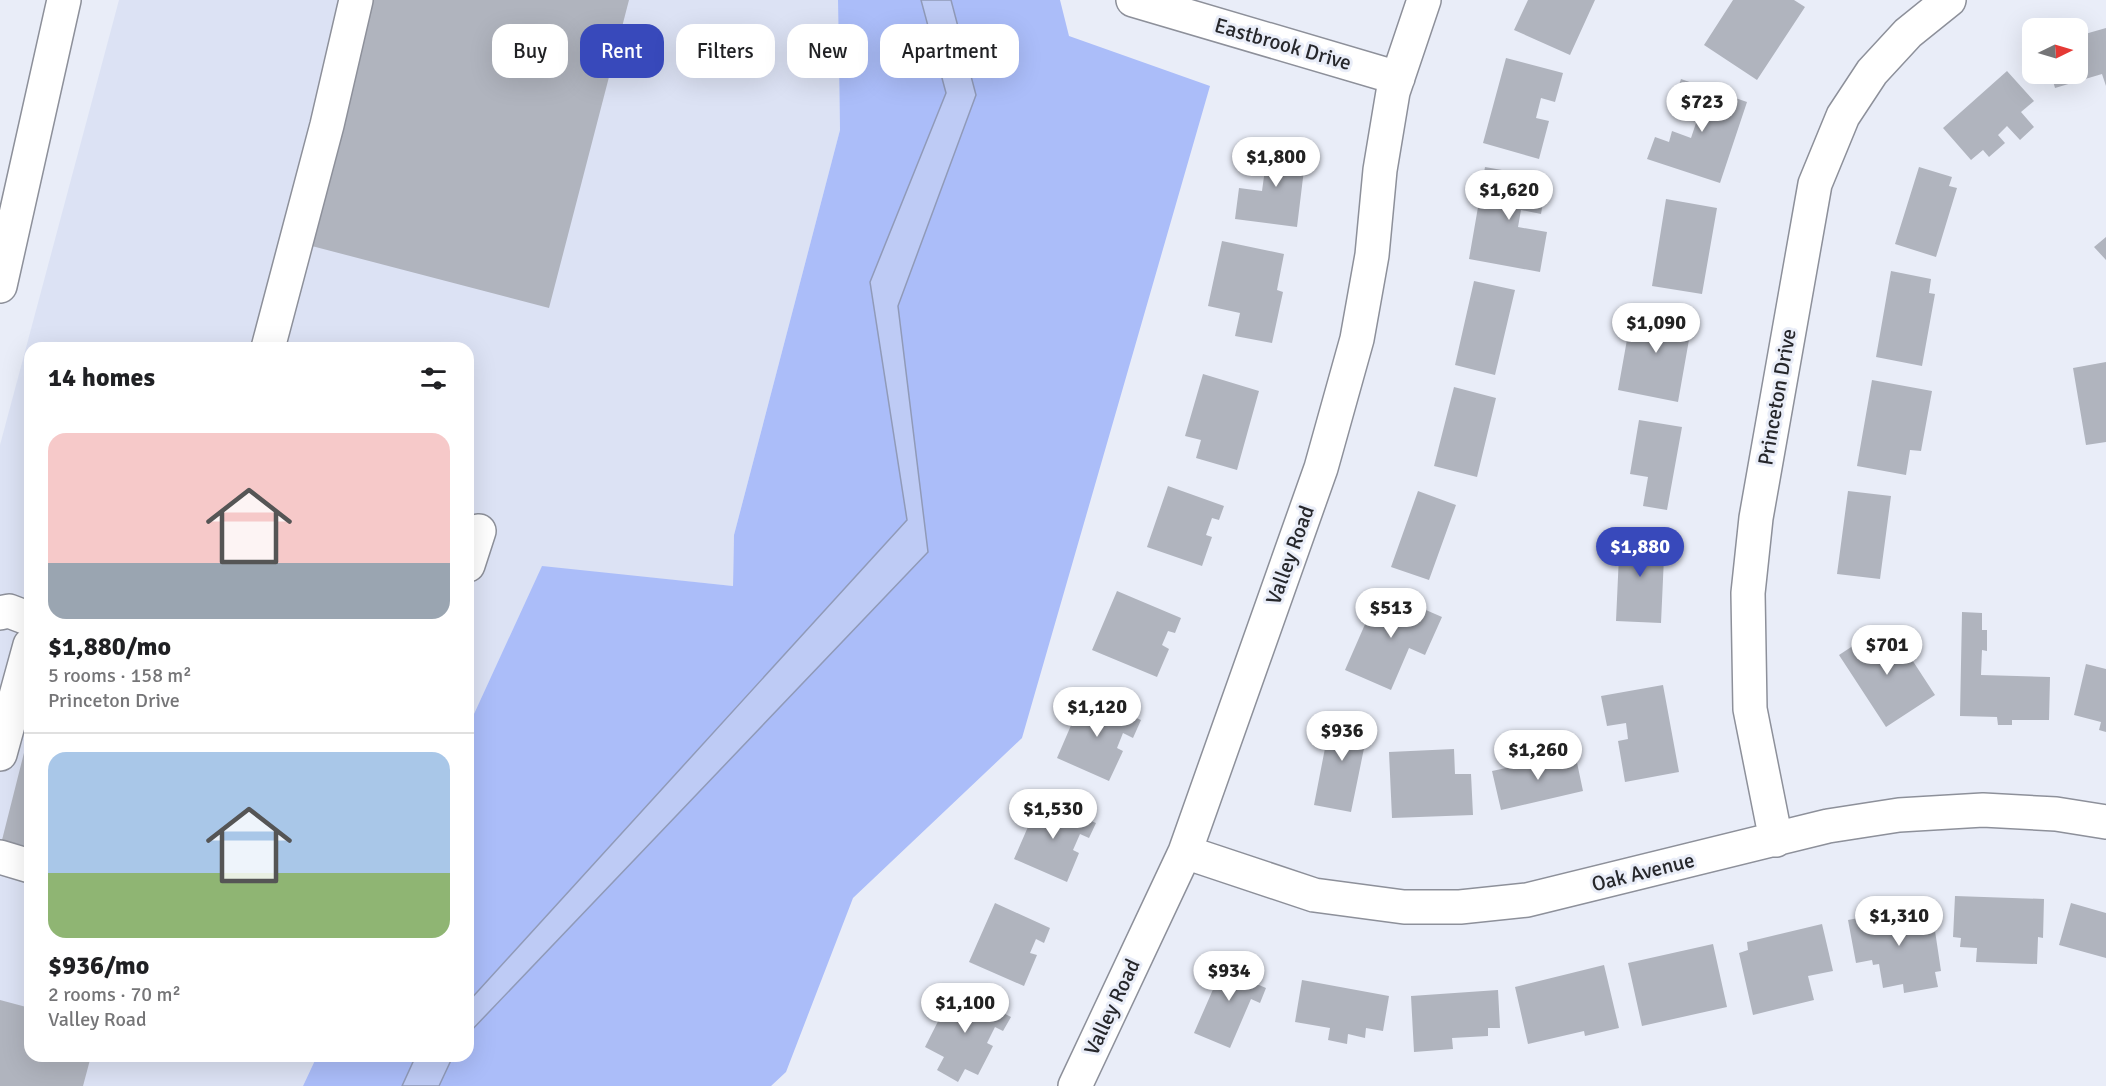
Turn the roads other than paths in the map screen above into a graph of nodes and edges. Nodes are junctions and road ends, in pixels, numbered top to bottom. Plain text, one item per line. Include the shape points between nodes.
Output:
1 (64, 0) edge
2 (356, 0) edge
3 (1133, 0) edge
4 (1424, 0) edge
5 (1949, 0) edge
6 (1398, 78) junction
7 (0, 286) edge
8 (270, 342) edge
9 (479, 531) dead end
10 (474, 546) edge
11 (24, 667) edge
12 (0, 754) edge
13 (2106, 822) edge
14 (1776, 840) junction
15 (1185, 852) junction
16 (0, 857) edge
17 (24, 864) edge
18 (1075, 1086) edge

1 - 7 main road
2 - 8 main road
3 - 6 main road, Eastbrook Drive
4 - 6 main road, Valley Road
5 - 14 main road, Princeton Drive via 1908,33 1872,72 1843,116 1815,184 1756,518 1748,593 1750,708
6 - 15 main road, Valley Road via 1380,170 1372,255 1359,328 1335,421
9 - 10 main road
11 - 12 main road
13 - 14 main road, Oak Avenue via 2056,814 1983,810 1899,814 1827,826
14 - 15 main road, Oak Avenue via 1527,900 1460,907 1404,907 1322,896
15 - 18 main road, Valley Road
16 - 17 main road

